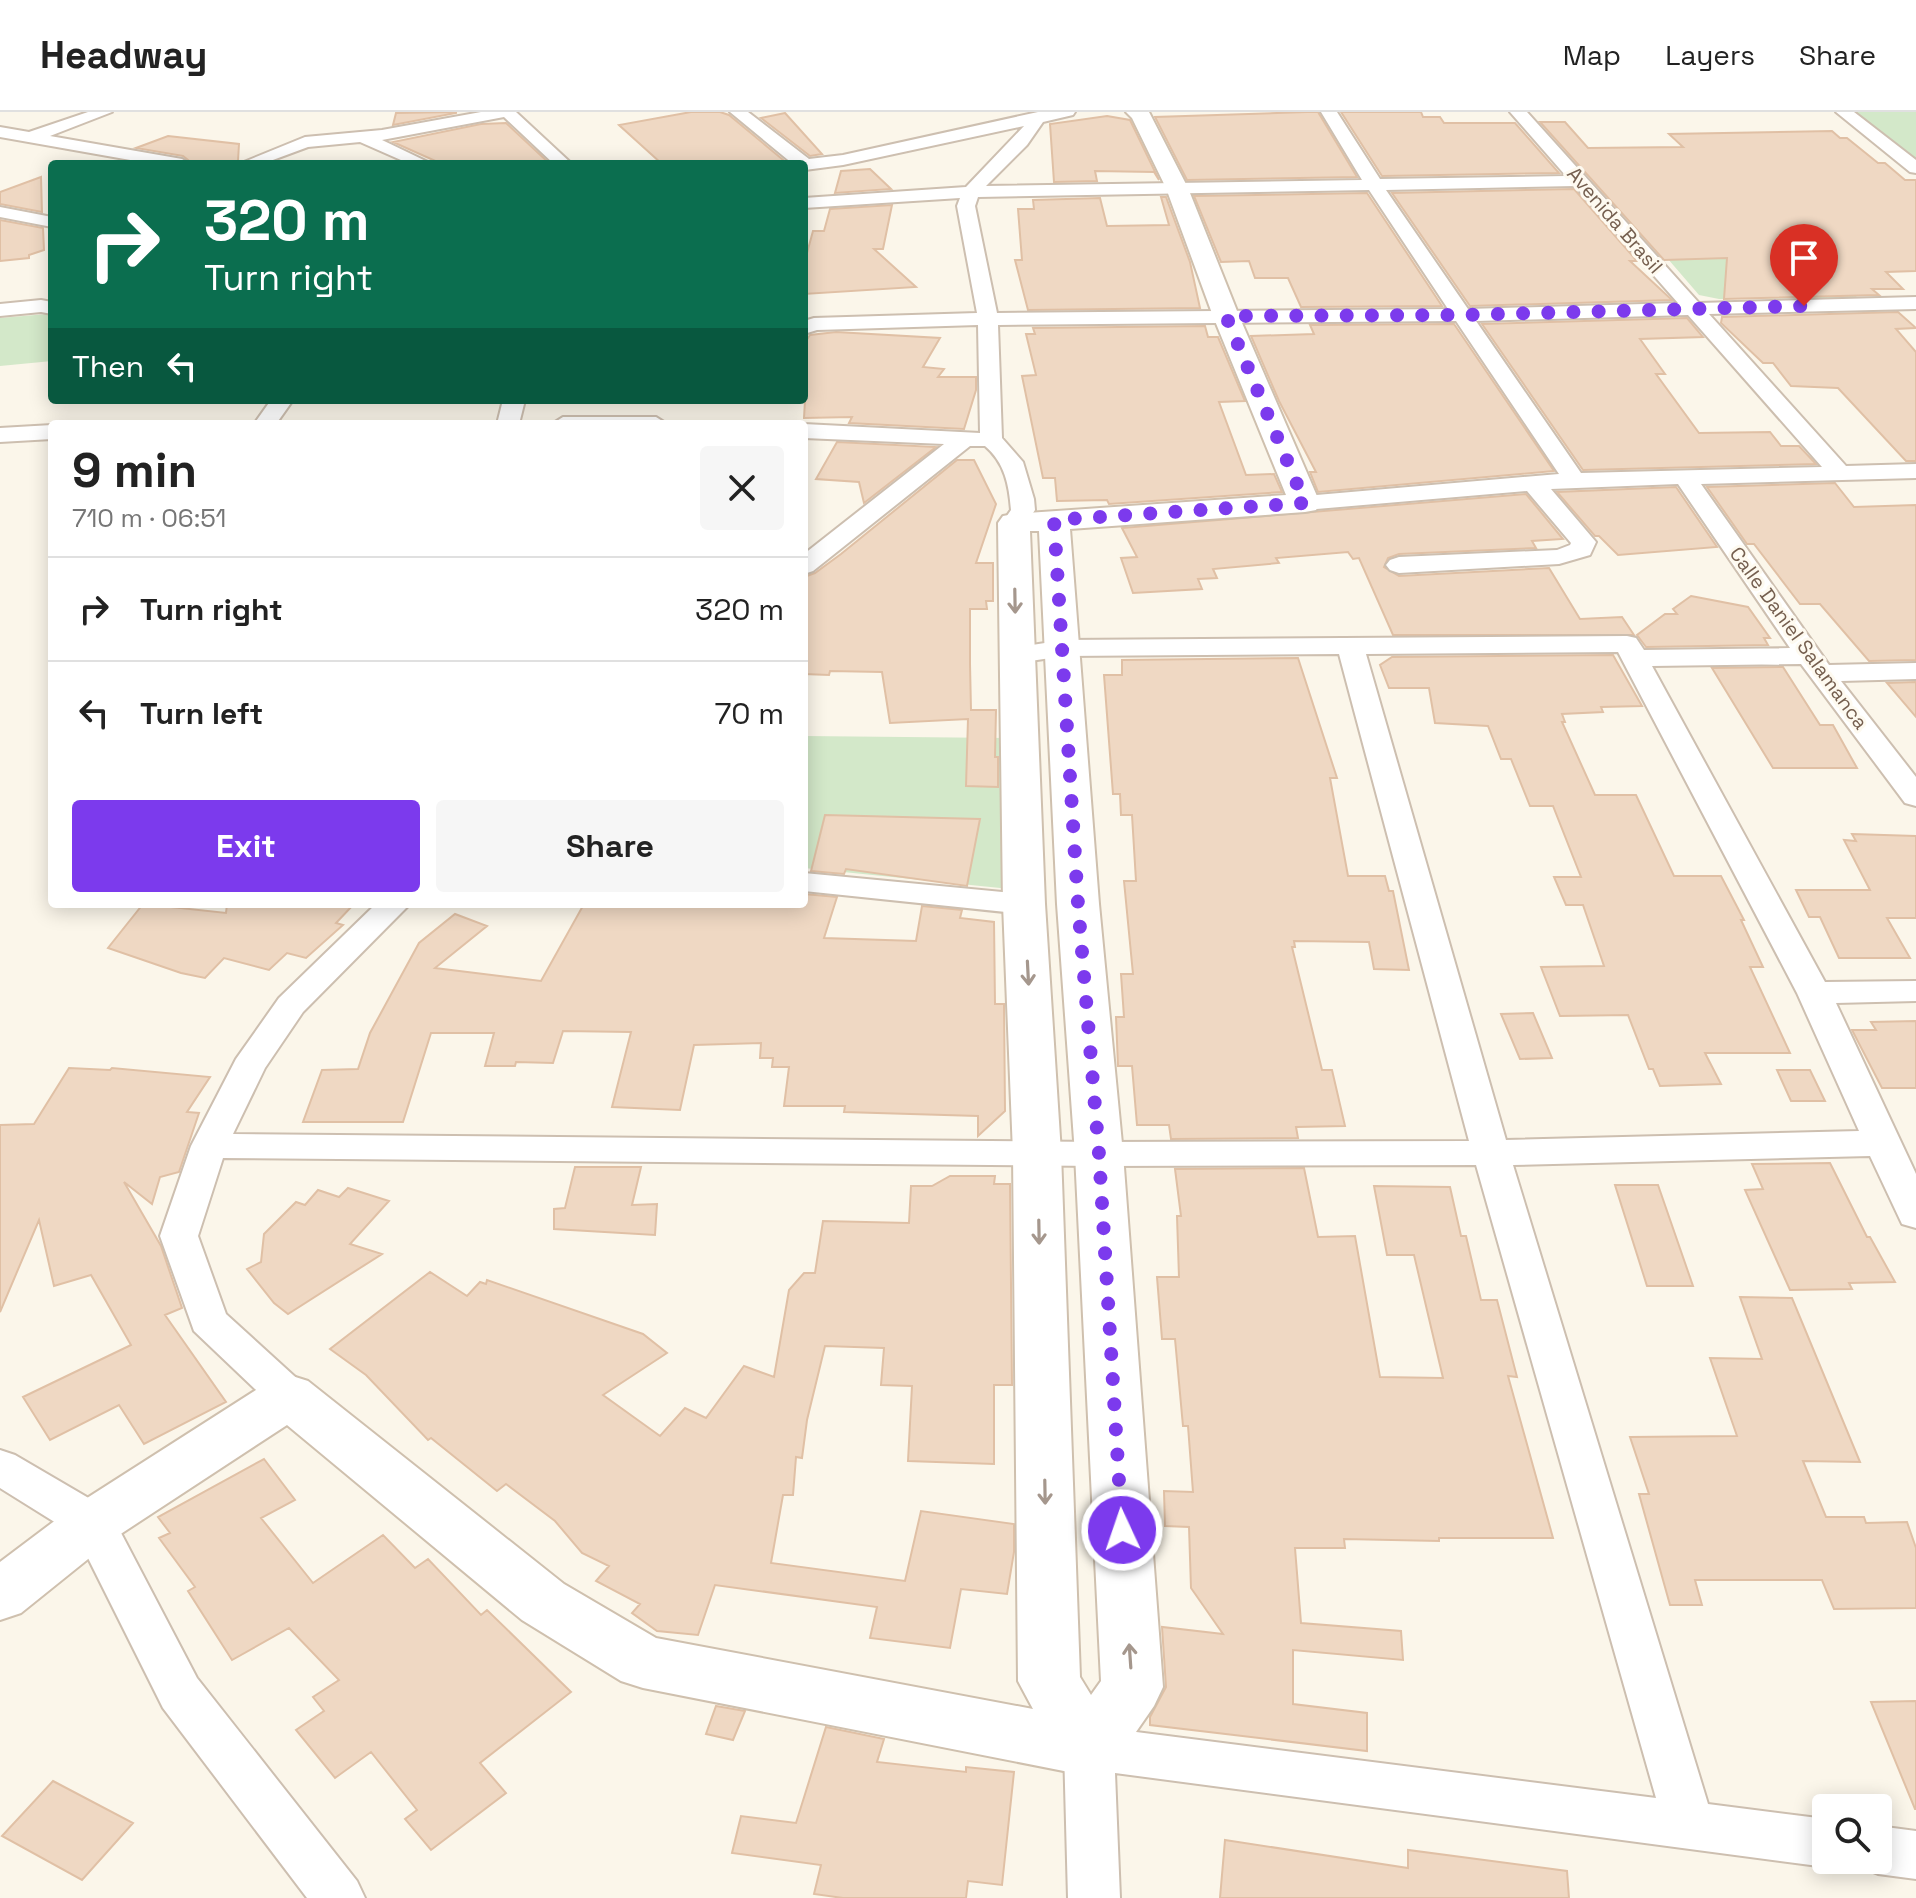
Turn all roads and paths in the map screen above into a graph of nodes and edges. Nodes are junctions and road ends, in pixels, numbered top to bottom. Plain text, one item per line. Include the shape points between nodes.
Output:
1 (104, 112) edge
2 (383, 112) edge
3 (507, 112) edge
4 (738, 112) edge
5 (1067, 112) edge
6 (1136, 112) edge
7 (1329, 112) edge
8 (1518, 112) edge
9 (1844, 112) edge
10 (1038, 117) junction
11 (0, 132) edge
12 (382, 135) junction
13 (29, 137) junction
14 (362, 137) junction
15 (0, 147) edge
16 (159, 160) edge
17 (258, 160) edge
18 (415, 160) edge
19 (560, 160) edge
20 (799, 160) edge
21 (808, 165) edge
22 (1916, 168) edge
23 (1580, 181) junction
24 (1375, 186) junction
25 (1177, 188) junction
26 (971, 192) junction
27 (808, 203) edge
28 (0, 212) edge
29 (48, 221) edge
30 (48, 232) edge
31 (23, 235) dead end
32 (1916, 303) edge
33 (46, 307) edge
34 (1692, 308) junction
35 (0, 310) edge
36 (1461, 315) junction
37 (1226, 316) junction
38 (988, 319) junction
39 (808, 327) edge
40 (808, 431) edge
41 (48, 432) edge
42 (0, 435) edge
43 (966, 438) junction
44 (991, 440) junction
45 (1838, 471) junction
46 (1916, 471) edge
47 (1685, 477) junction
48 (1574, 480) junction
49 (1534, 484) junction
50 (1305, 503) junction
51 (1034, 522) junction
52 (808, 563) edge
53 (1399, 565) dead end
54 (1350, 646) junction
55 (1064, 648) junction
56 (1017, 655) junction
57 (1634, 658) junction
58 (1815, 665) junction
59 (1916, 671) edge
60 (1916, 797) edge
61 (808, 882) edge
62 (1024, 904) junction
63 (390, 908) edge
64 (1916, 991) edge
65 (1814, 993) junction
66 (1880, 1143) junction
67 (209, 1146) junction
68 (1037, 1153) junction
69 (1491, 1153) junction
70 (1099, 1154) junction
71 (1916, 1215) edge
72 (289, 1396) junction
73 (0, 1467) edge
74 (93, 1523) junction
75 (0, 1595) edge
76 (1089, 1748) junction
77 (1689, 1826) junction
78 (1812, 1841) edge
79 (1892, 1852) edge
80 (1916, 1855) edge
81 (339, 1898) edge
82 (1094, 1898) edge

1 - 13 street
2 - 12 street
3 - 12 street
3 - 19 street
4 - 20 street
5 - 10 street
6 - 25 street
7 - 24 street
8 - 23 street, Avenida Brasil
9 - 22 street
10 - 21 street
10 - 26 street
11 - 13 street
12 - 14 street
13 - 15 street
13 - 16 street
14 - 17 street via 305,142
14 - 18 street
23 - 24 street
23 - 34 street, Avenida Brasil
24 - 25 street
24 - 36 street
25 - 26 street
25 - 37 street
26 - 27 street
26 - 38 street via 966,206
28 - 29 street
30 - 31 street
32 - 34 street
33 - 35 street
34 - 36 street
34 - 45 street, Avenida Brasil
36 - 37 street
36 - 48 street
37 - 38 street
37 - 50 street
38 - 39 street
38 - 44 street
40 - 43 street
41 - 42 street
43 - 44 street
43 - 52 street
44 - 51 street via 1007,451 1023,510
45 - 46 street
45 - 47 street
47 - 48 street
47 - 58 street, Calle Daniel Salamanca
48 - 49 street
49 - 50 street
49 - 53 street via 1584,542 1581,550 1559,557
50 - 51 street
51 - 55 street
51 -> 56 street
54 - 55 street
54 - 57 street via 1627,644
54 - 69 street
55 - 56 street
55 - 70 street
56 - 62 street
57 - 58 street
57 - 65 street
58 - 59 street
58 - 60 street, Calle Daniel Salamanca
61 - 62 street
62 -> 68 street
63 - 67 street via 291,1005 248,1067
64 - 65 street
65 - 66 street
66 - 69 street
66 - 71 street
67 - 68 street
67 - 72 street via 179,1236 208,1321
68 - 70 street
68 -> 76 street via 1049,1681
69 - 70 street
69 - 77 street
76 -> 70 street via 1132,1687
72 - 74 street
72 - 76 street via 543,1602 643,1662
73 - 74 street
74 - 75 street
74 - 81 street via 180,1693
76 - 77 street
76 - 82 street
77 - 78 street
79 - 80 street

